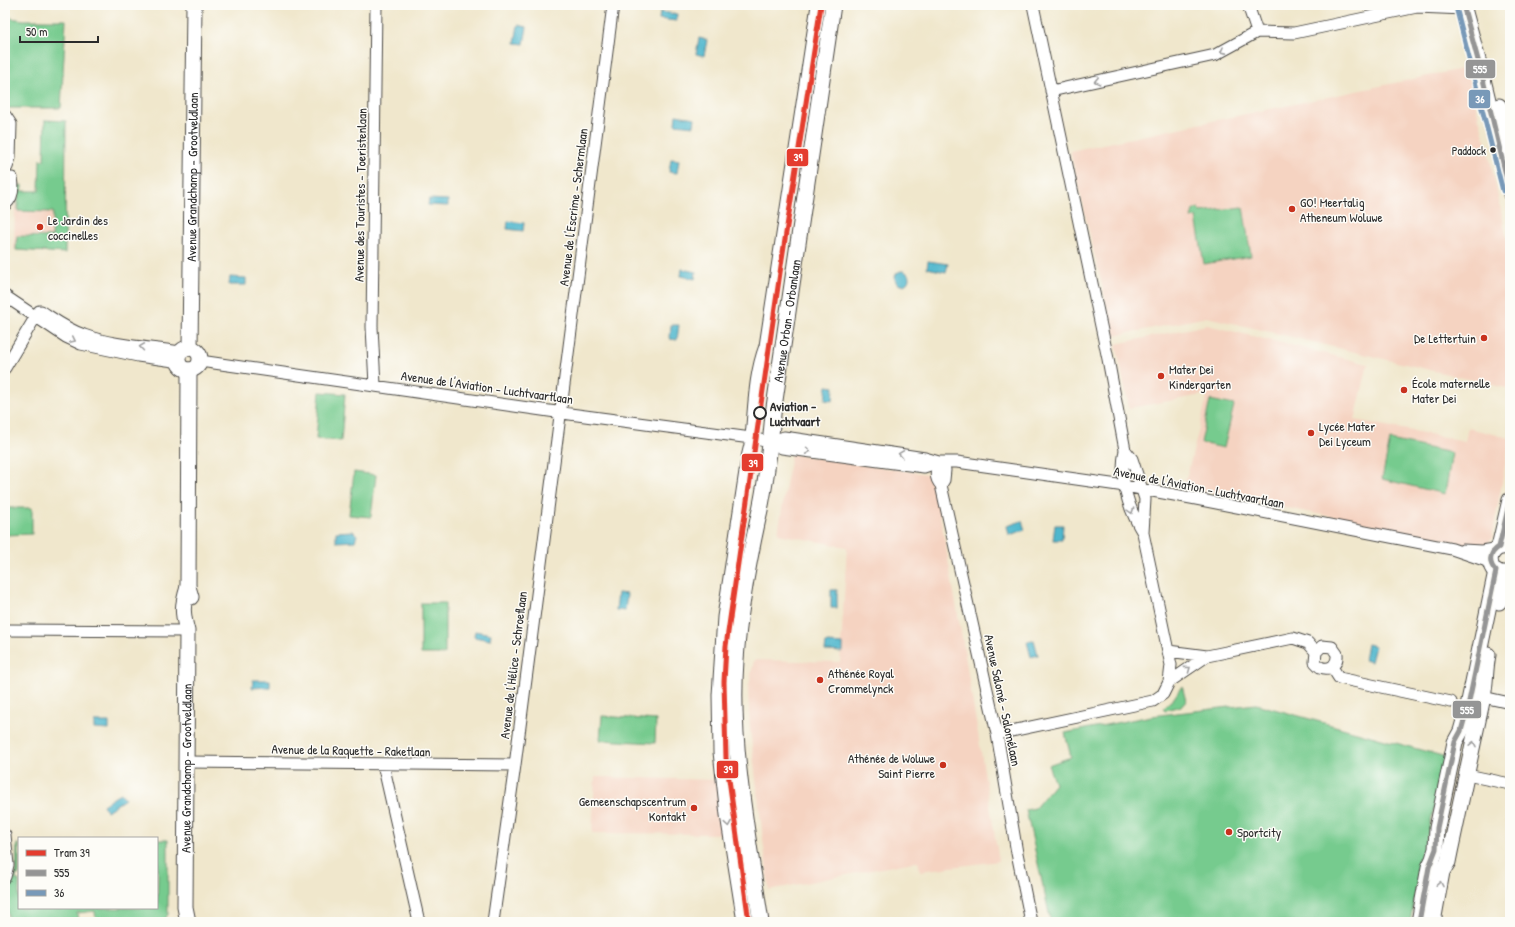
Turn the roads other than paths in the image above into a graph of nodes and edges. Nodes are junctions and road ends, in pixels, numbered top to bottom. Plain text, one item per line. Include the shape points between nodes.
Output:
1 (194, 5) edge
2 (376, 5) edge
3 (613, 5) edge
4 (816, 5) edge
5 (833, 5) edge
6 (1033, 5) edge
7 (1248, 5) edge
8 (1420, 6) edge
9 (1466, 6) edge
10 (1257, 32) junction
11 (1051, 91) junction
12 (5, 115) edge
13 (1510, 145) edge
14 (6, 166) edge
15 (1508, 171) edge
16 (8, 181) edge
17 (1510, 190) edge
18 (5, 205) edge
19 (5, 288) edge
20 (5, 296) edge
21 (37, 313) junction
22 (187, 359) junction
23 (5, 368) edge
24 (375, 385) junction
25 (560, 412) junction
26 (751, 438) junction
27 (770, 442) junction
28 (1125, 450) junction
29 (939, 462) junction
30 (1125, 486) junction
31 (1143, 490) junction
32 (1510, 500) edge
33 (1143, 533) junction
34 (1501, 560) edge
35 (5, 630) edge
36 (187, 631) junction
37 (1168, 651) junction
38 (1316, 652) junction
39 (1207, 656) junction
40 (1332, 667) junction
41 (1169, 682) junction
42 (1483, 697) junction
43 (1451, 702) dead end
44 (1510, 704) edge
45 (997, 734) junction
46 (187, 762) junction
47 (383, 764) junction
48 (515, 765) junction
49 (1467, 775) junction
50 (1510, 784) edge
51 (5, 835) edge
52 (5, 877) edge
53 (185, 907) junction
54 (182, 922) edge
55 (188, 922) edge
56 (419, 922) edge
57 (492, 922) edge
58 (743, 922) edge
59 (761, 922) edge
60 (1031, 922) edge
61 (1419, 922) edge
62 (1433, 922) edge

1 - 22 street, Avenue Grandchamp - Grootveldlaan
2 - 24 street, Avenue des Touristes - Toeristenlaan via 372,319
3 - 25 street, Avenue de l'Escrime - Schermlaan
4 - 26 street, Avenue Orban - Orbanlaan via 765,346 759,366
5 - 27 street, Avenue Orban - Orbanlaan
6 - 11 street
7 - 10 street
8 - 9 street
8 - 10 street via 1294,33
9 - 13 street
9 - 15 street
10 -> 11 street via 1215,55
11 - 28 street
12 - 14 street via 11,124 10,158
14 - 16 street via 12,173
15 - 17 street
16 - 18 street via 14,184 9,202
19 - 21 street
20 - 21 street
21 - 22 street, Avenue de l'Aviation - Luchtvaartlaan via 66,337 81,344 138,356
21 - 23 street
22 - 24 street, Avenue de l'Aviation - Luchtvaartlaan
22 - 36 street, Avenue Grandchamp - Grootveldlaan via 190,378 188,587 182,614
24 - 25 street, Avenue de l'Aviation - Luchtvaartlaan
25 - 26 street, Avenue de l'Aviation - Luchtvaartlaan
25 - 48 street, Avenue de l'Hélice - Schroeflaan
26 - 27 street, Avenue de l'Aviation - Luchtvaartlaan
26 -> 58 street, Avenue Orban - Orbanlaan via 723,617 718,695 719,752
27 - 29 street, Avenue de l'Aviation - Luchtvaartlaan via 782,448 924,467
27 - 59 street, Avenue Orban - Orbanlaan via 740,618 735,685 740,775
28 - 30 street
28 - 31 street via 1132,459
29 - 30 street, Avenue de l'Aviation - Luchtvaartlaan via 957,462
29 - 45 street, Avenue Salomé - Salomélaan via 937,481 941,485
30 - 31 street, Avenue de l'Aviation - Luchtvaartlaan
30 -> 33 street via 1134,518
31 - 33 street
31 - 34 street, Avenue de l'Aviation - Luchtvaartlaan via 1452,549 1481,551
32 - 34 street
33 - 37 street
34 - 42 street via 1503,584 1484,670 1486,684
34 - 61 street via 1468,706 1450,762 1437,828 1436,849 1429,867
35 - 36 street
36 - 46 street, Avenue Grandchamp - Grootveldlaan
37 - 39 street
37 - 41 street via 1171,665
38 - 39 street via 1308,643 1292,638
38 - 40 street via 1314,658 1317,664 1324,669
38 - 40 street via 1322,646 1332,647 1338,657
41 -> 39 street
40 - 43 street via 1340,678
41 - 45 street via 1163,694 1153,701
42 - 44 street
49 -> 42 street
45 - 60 street, Avenue Salomé - Salomélaan
46 - 47 street, Avenue de la Raquette - Raketlaan
46 - 53 street, Avenue Grandchamp - Grootveldlaan
47 - 48 street, Avenue de la Raquette - Raketlaan
47 - 56 street
48 - 57 street, Avenue de l'Hélice - Schroeflaan
49 - 50 street
62 -> 49 street via 1442,872 1448,862
51 - 52 street via 8,865
53 - 54 street, Avenue Grandchamp - Grootveldlaan
53 - 55 street, Avenue Grandchamp - Grootveldlaan

